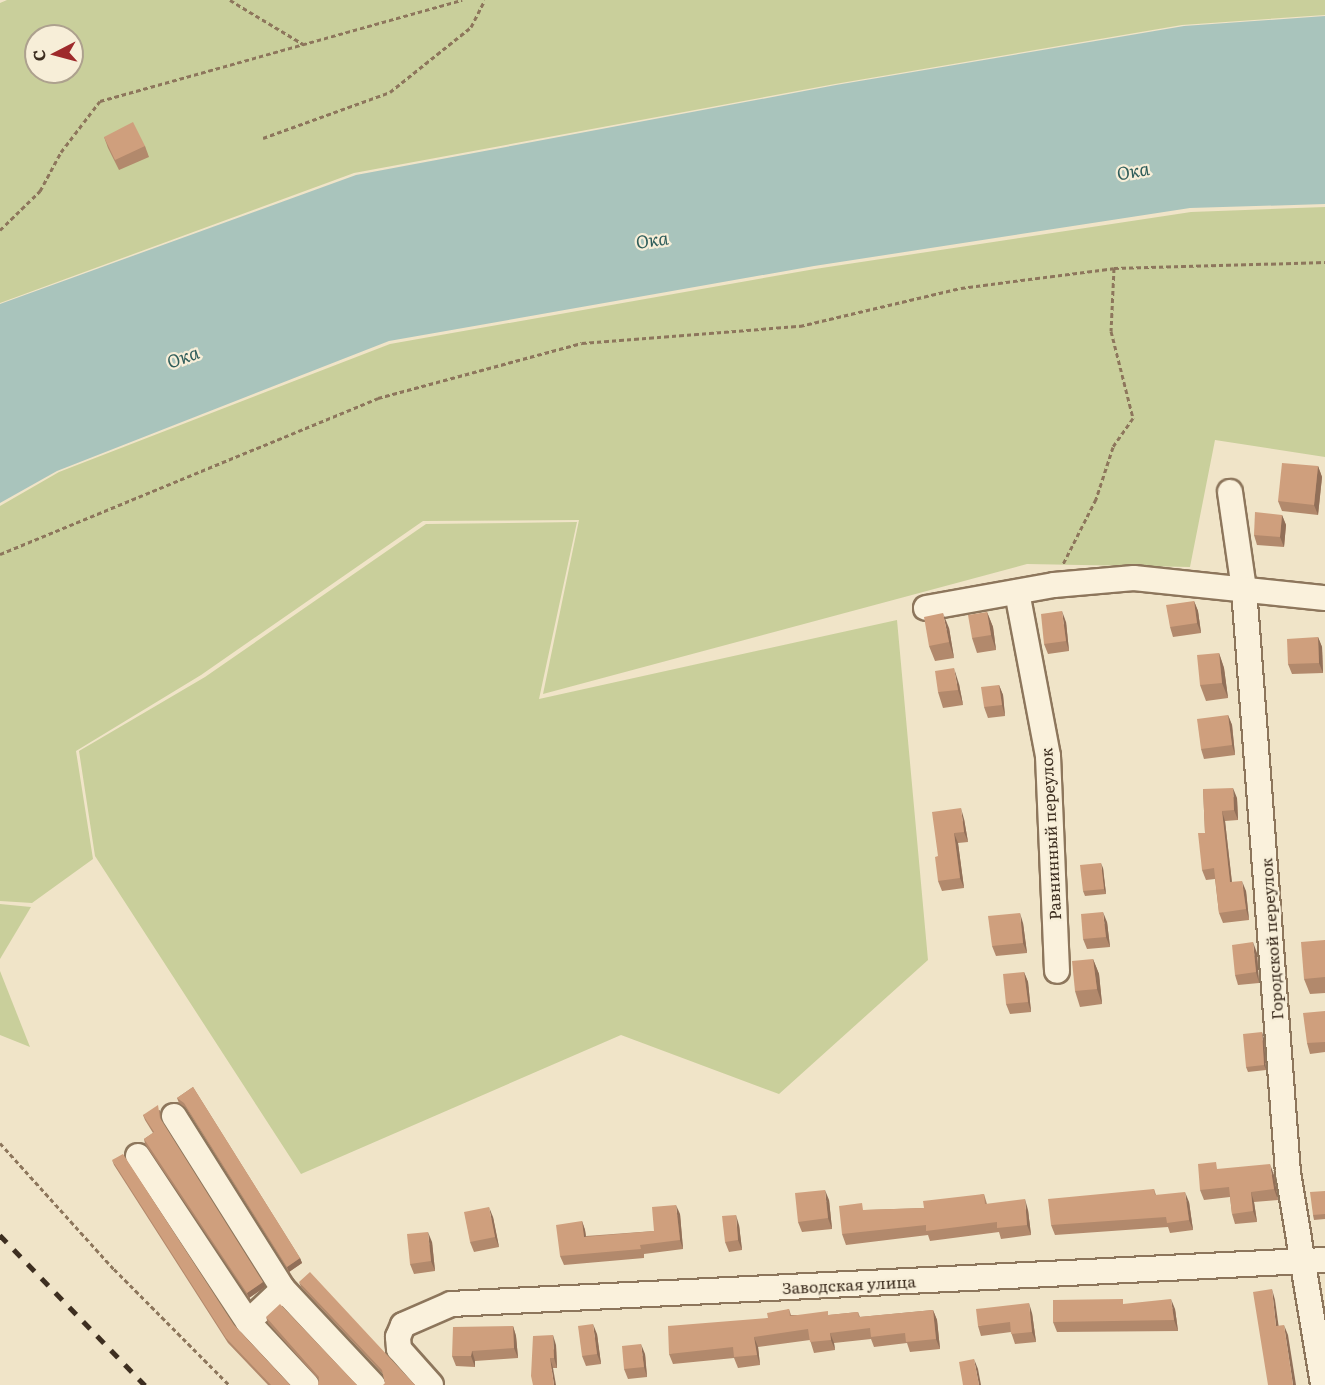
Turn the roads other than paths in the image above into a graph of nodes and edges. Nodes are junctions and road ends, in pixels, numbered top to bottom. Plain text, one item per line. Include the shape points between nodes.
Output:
1 (1230, 492) dead end
2 (1244, 589) junction
3 (1017, 592) junction
4 (1325, 598) edge
5 (926, 608) dead end
6 (1058, 971) dead end
7 (174, 1116) dead end
8 (138, 1156) dead end
9 (1314, 1261) edge
10 (284, 1288) junction
11 (248, 1322) junction
12 (307, 1385) edge
13 (373, 1385) edge
14 (431, 1385) edge
15 (1323, 1385) edge

1 - 2 street, Городской переулок
2 - 3 street via 1134,578
2 - 4 street
2 - 9 street, Городской переулок via 1288,1173
3 - 5 street
3 - 6 street, Равнинный переулок via 1048,756
7 - 10 street
8 - 11 street
9 - 14 street, Заводская улица via 451,1304 403,1325 398,1337 399,1349
9 - 15 street, Городской переулок
10 - 11 street
10 - 13 street
11 - 12 street

